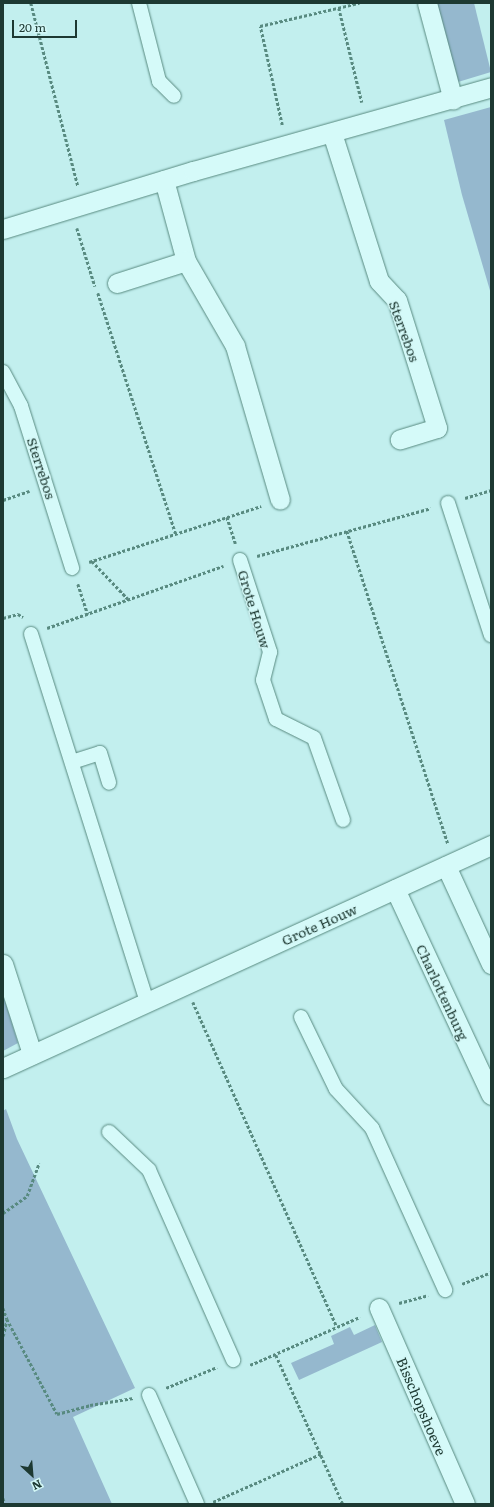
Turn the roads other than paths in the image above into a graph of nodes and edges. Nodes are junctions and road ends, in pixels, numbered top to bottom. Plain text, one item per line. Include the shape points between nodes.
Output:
1 (139, 3) edge
2 (427, 3) edge
3 (491, 87) edge
4 (174, 96) dead end
5 (453, 100) junction
6 (332, 133) junction
7 (164, 180) junction
8 (3, 229) edge
9 (186, 261) junction
10 (117, 283) dead end
11 (3, 372) edge
12 (400, 440) dead end
13 (280, 500) road end
14 (448, 503) dead end
15 (240, 560) road end
16 (72, 568) road end
17 (31, 634) dead end
18 (491, 636) edge
19 (72, 762) junction
20 (109, 783) dead end
21 (343, 820) dead end
22 (491, 845) edge
23 (451, 864) junction
24 (395, 889) junction
25 (486, 937) edge
26 (3, 964) edge
27 (491, 964) edge
28 (148, 1002) junction
29 (301, 1016) dead end
30 (32, 1054) junction
31 (3, 1068) edge
32 (491, 1095) edge
33 (109, 1132) dead end
34 (445, 1290) road end
35 (380, 1308) road end
36 (233, 1360) road end
37 (149, 1395) road end
38 (197, 1504) edge
39 (465, 1504) edge

1 - 4 street via 159,81
2 - 5 street
3 - 5 street
5 - 6 street
6 - 7 street
6 - 12 street, Sterrebos via 379,281 397,300 437,428
7 - 8 street
7 - 9 street
9 - 10 street
9 - 13 street via 235,346
11 - 16 street, Sterrebos via 21,406 48,485
14 - 18 street
15 - 21 street, Grote Houw via 270,652 263,680 276,719 314,738
17 - 19 street
19 - 20 street via 100,753
19 - 28 street
22 - 23 street, Grote Houw
23 - 24 street, Grote Houw
23 - 25 street
24 - 28 street, Grote Houw
24 - 32 street, Charlottenburg
25 - 27 street
26 - 30 street
28 - 30 street, Grote Houw
29 - 34 street via 336,1089 372,1128
30 - 31 street, Grote Houw
33 - 36 street via 149,1170
35 - 39 street, Bisschopshoeve
37 - 38 street

